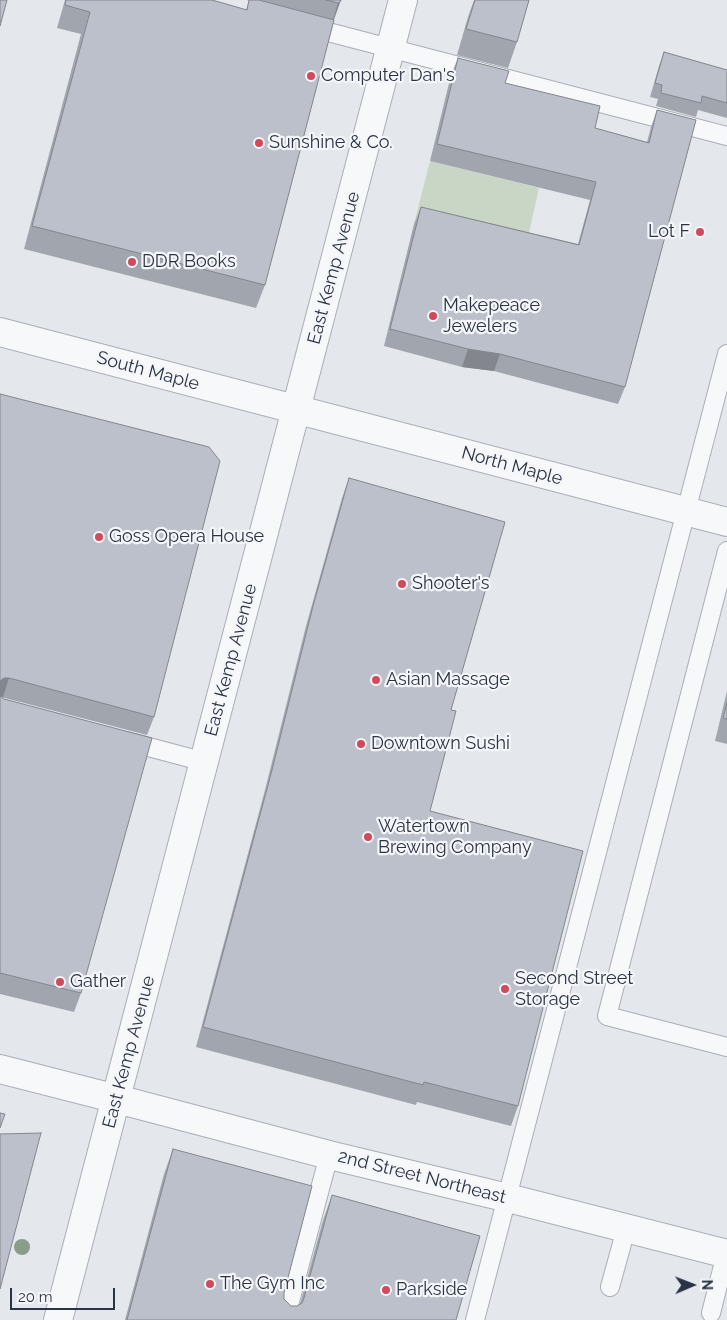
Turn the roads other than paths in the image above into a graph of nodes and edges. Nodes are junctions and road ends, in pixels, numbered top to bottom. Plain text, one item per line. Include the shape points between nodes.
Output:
1 (403, 0) edge
2 (288, 22) edge
3 (391, 49) junction
4 (727, 136) edge
5 (0, 332) edge
6 (727, 354) edge
7 (296, 410) junction
8 (686, 511) junction
9 (727, 522) edge
10 (727, 551) edge
11 (112, 737) edge
12 (205, 762) junction
13 (727, 1047) edge
14 (0, 1069) edge
15 (117, 1099) junction
16 (329, 1155) junction
17 (508, 1198) junction
18 (626, 1229) junction
19 (726, 1254) edge
20 (610, 1287) dead end
21 (711, 1313) dead end
22 (58, 1320) edge
23 (285, 1320) edge
24 (475, 1320) edge

1 - 3 street, East Kemp Avenue
2 - 3 lane
3 - 4 lane
3 - 7 street, East Kemp Avenue
5 - 7 street, South Maple
6 - 8 lane
7 - 8 street, North Maple
7 - 12 street, East Kemp Avenue
8 - 9 street, North Maple
8 - 17 lane
10 - 13 lane via 607,1016
11 - 12 lane
12 - 15 street, East Kemp Avenue
14 - 15 street, 2nd Street Northeast
15 - 16 street, 2nd Street Northeast
15 - 22 street, East Kemp Avenue
16 - 17 street, 2nd Street Northeast
16 - 23 lane
17 - 18 street, 2nd Street Northeast
17 - 24 lane
18 - 19 street, 2nd Street Northeast
18 - 20 lane
19 - 21 lane

